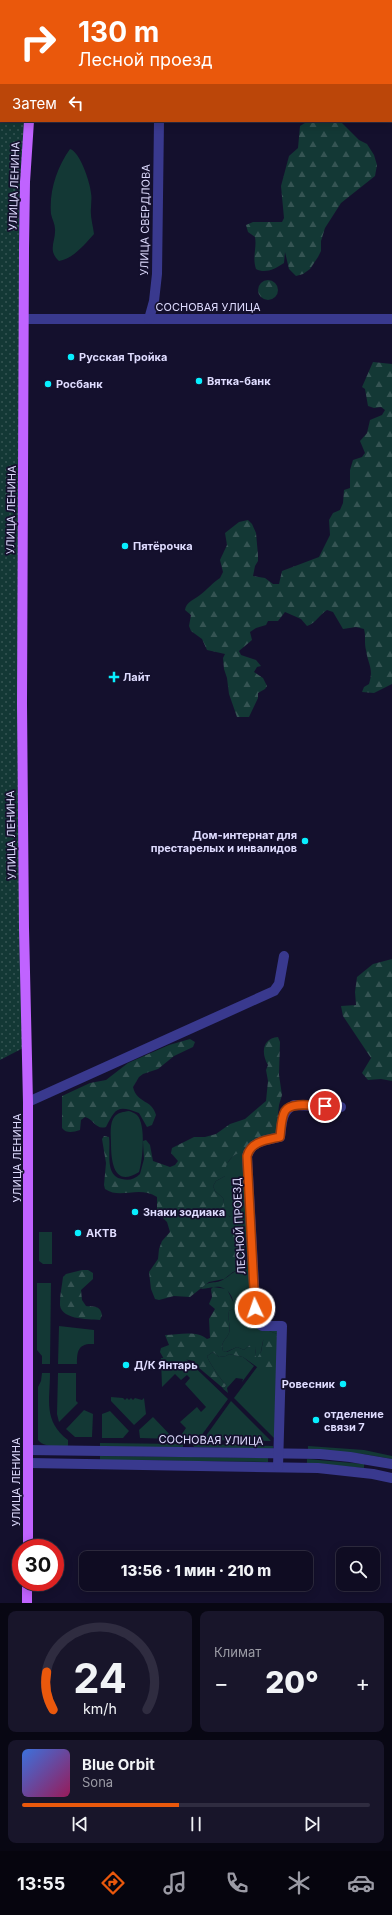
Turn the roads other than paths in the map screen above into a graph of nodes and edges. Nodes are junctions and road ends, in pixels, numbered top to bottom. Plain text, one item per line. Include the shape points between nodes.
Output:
1 (29, 122) edge
2 (159, 122) edge
3 (24, 319) junction
4 (149, 319) junction
5 (392, 319) edge
6 (284, 956) dead end
7 (28, 1102) junction
8 (340, 1107) dead end
9 (28, 1450) junction
10 (279, 1453) junction
11 (29, 1462) junction
12 (392, 1464) edge
13 (278, 1467) junction
14 (392, 1478) edge
15 (28, 1539) edge
16 (27, 1591) edge
17 (27, 1603) edge

1 - 3 main road, УЛИЦА ЛЕНИНА via 25,182
2 - 4 street, УЛИЦА СВЕРДЛОВА via 157,274
3 - 4 street, СОСНОВАЯ УЛИЦА
3 - 7 main road, УЛИЦА ЛЕНИНА via 22,704
4 - 5 street, СОСНОВАЯ УЛИЦА
6 - 7 street via 279,984 274,991
7 - 9 main road, УЛИЦА ЛЕНИНА
8 - 10 street, ЛЕСНОЙ ПРОЕЗД via 294,1105 288,1108 284,1112 280,1137 253,1146 247,1156 256,1321 262,1326 282,1326
9 - 10 street, СОСНОВАЯ УЛИЦА
9 - 11 main road, УЛИЦА ЛЕНИНА
10 - 12 street, СОСНОВАЯ УЛИЦА via 350,1457
10 - 13 street, ЛЕСНОЙ ПРОЕЗД
11 - 13 street
11 - 15 main road, УЛИЦА ЛЕНИНА
13 - 14 street via 335,1469
16 - 17 main road

